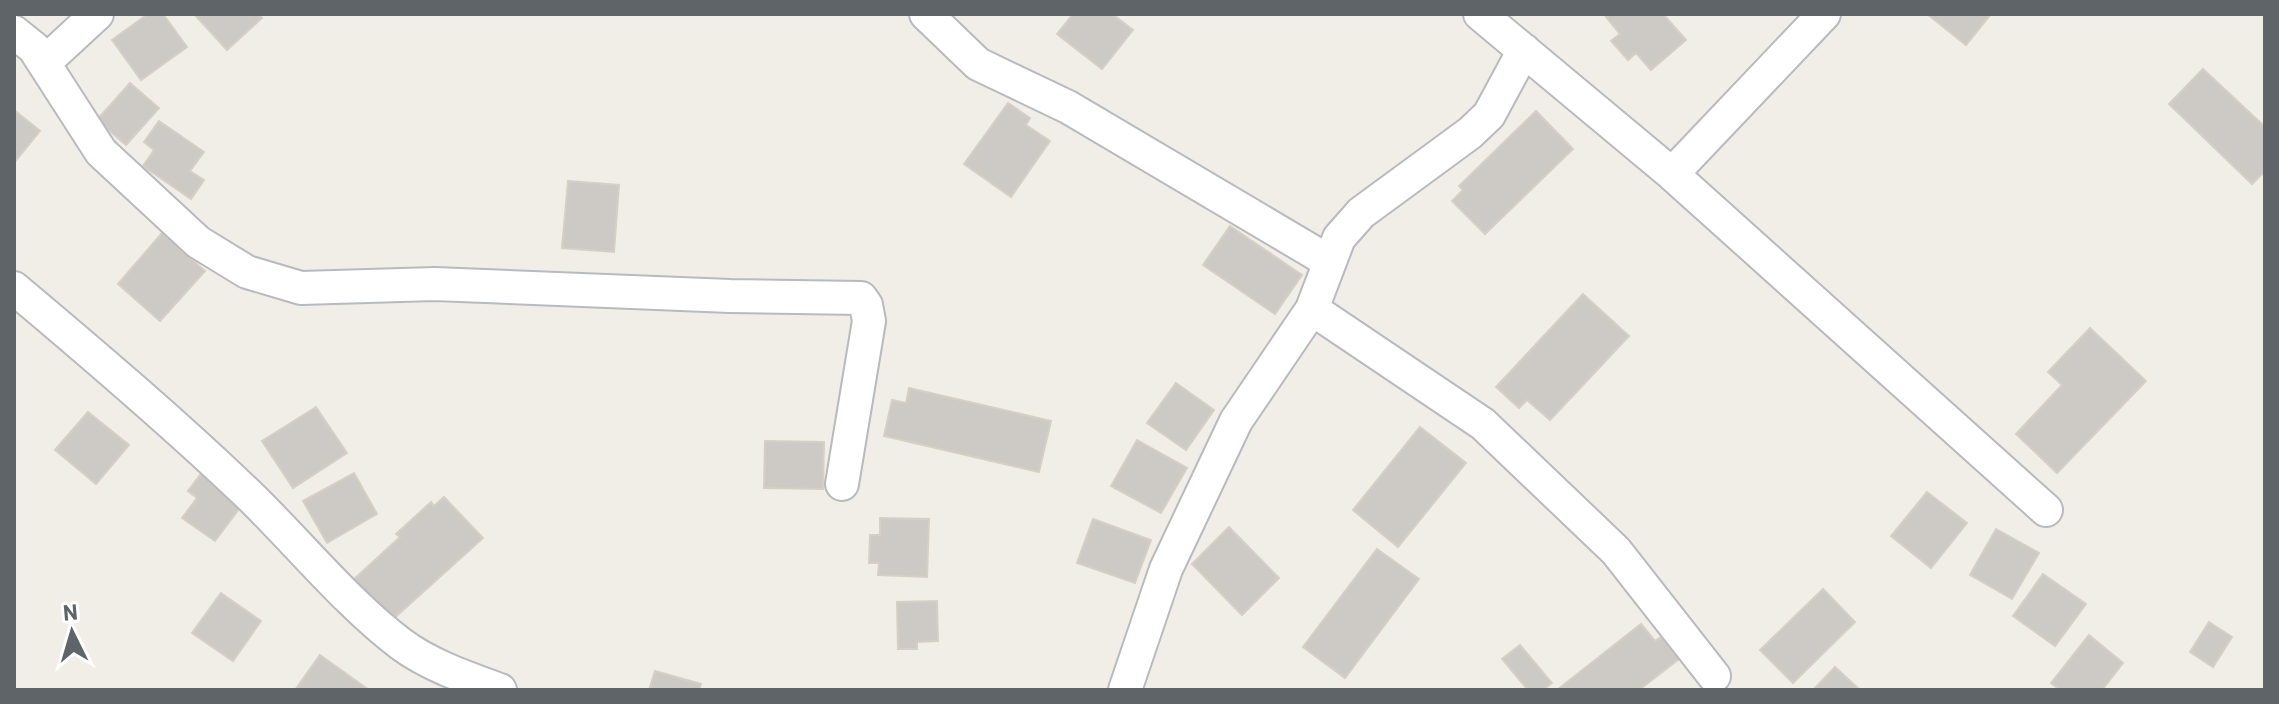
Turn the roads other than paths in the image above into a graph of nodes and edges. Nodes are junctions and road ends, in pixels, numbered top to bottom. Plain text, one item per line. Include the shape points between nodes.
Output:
1 (97, 14) edge
2 (926, 14) edge
3 (1480, 14) edge
4 (1824, 14) edge
5 (14, 32) edge
6 (1524, 50) junction
7 (44, 63) junction
8 (1672, 174) junction
9 (1330, 262) junction
10 (14, 288) edge
11 (1312, 309) junction
12 (842, 484) dead end
13 (2046, 510) dead end
14 (1714, 676) dead end
15 (500, 690) edge
16 (1125, 690) edge

1 - 7 street
2 - 9 street via 978,64 1068,107
3 - 6 street
4 - 8 street
5 - 7 street
6 - 8 street
6 - 9 street via 1489,115 1361,213 1339,238
7 - 12 street via 101,152 198,242 247,272 301,288 435,284 861,298 869,321
8 - 13 street
9 - 11 street
10 - 15 street via 135,389 401,644
11 - 14 street via 1483,424 1616,551
11 - 16 street via 1236,421 1166,569

